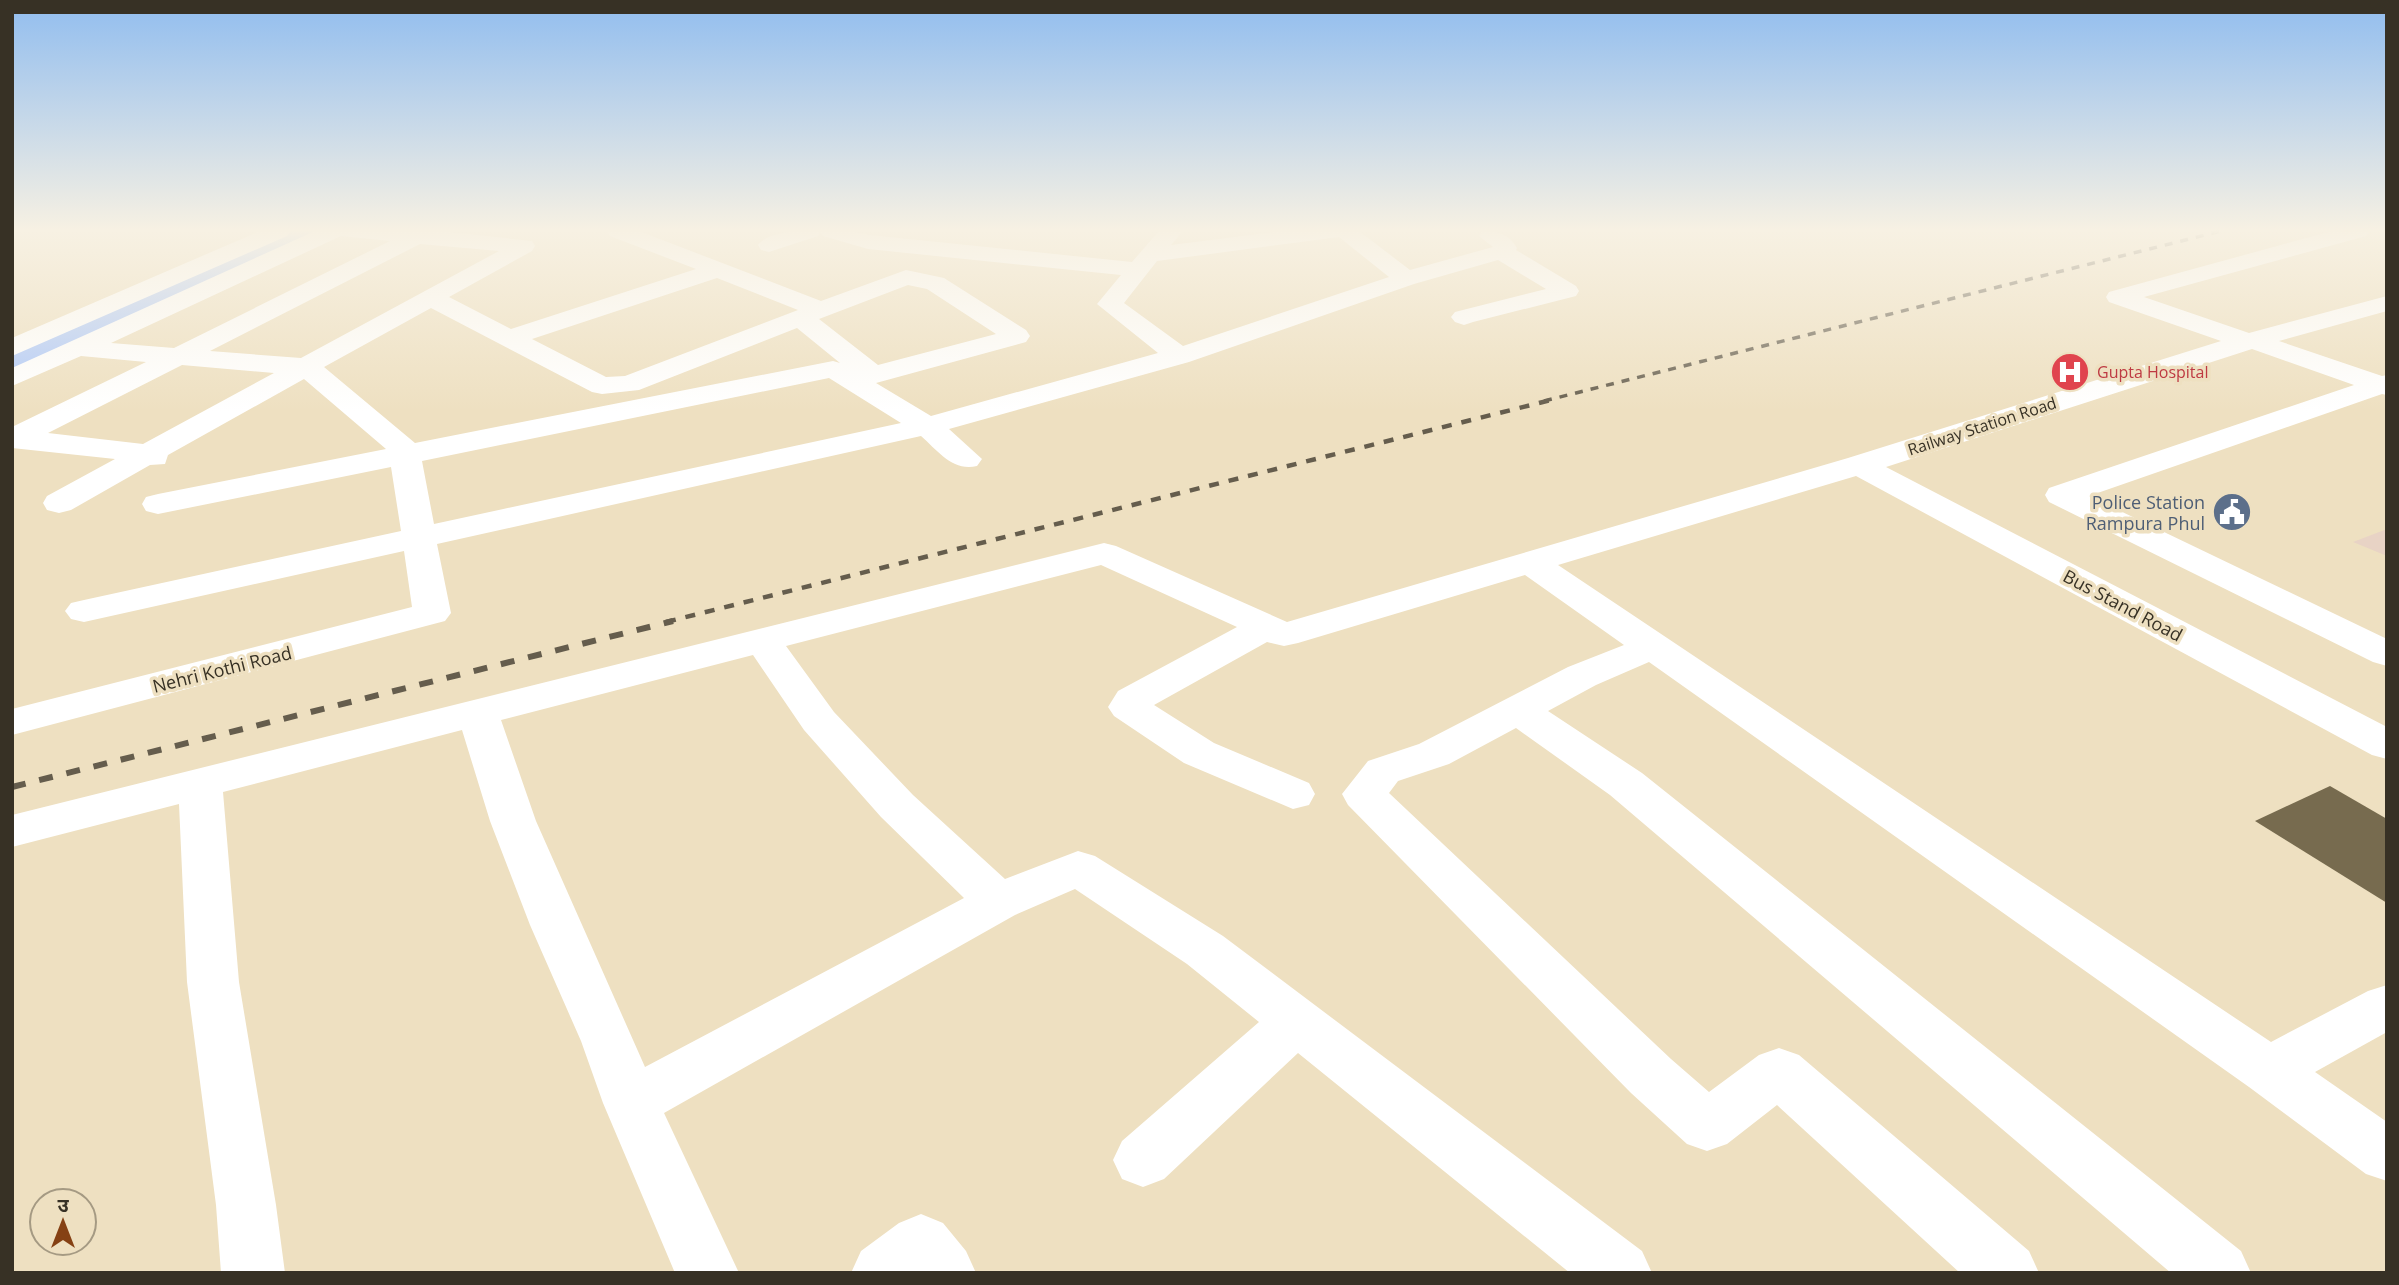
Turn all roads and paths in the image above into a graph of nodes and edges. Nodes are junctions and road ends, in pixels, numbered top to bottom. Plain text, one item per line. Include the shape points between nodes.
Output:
1 (142, 291) edge
2 (203, 291) edge
3 (309, 291) edge
4 (444, 291) edge
5 (654, 291) edge
6 (762, 291) edge
7 (870, 291) edge
8 (947, 291) edge
9 (1121, 291) edge
10 (1371, 291) edge
11 (1566, 291) edge
12 (2143, 291) edge
13 (2387, 294) edge
14 (431, 298) junction
15 (2387, 303) edge
16 (811, 314) junction
17 (1464, 317) dead end
18 (509, 338) junction
19 (2247, 338) junction
20 (12, 348) edge
21 (78, 348) junction
22 (1179, 356) junction
23 (177, 357) junction
24 (307, 367) junction
25 (12, 378) edge
26 (2385, 385) edge
27 (927, 426) junction
28 (13, 439) edge
29 (150, 454) junction
30 (404, 455) junction
31 (966, 458) dead end
32 (1859, 465) junction
33 (198, 496) junction
34 (59, 503) dead end
35 (158, 504) dead end
36 (418, 537) junction
37 (1530, 562) junction
38 (84, 611) dead end
39 (1266, 627) junction
40 (762, 640) junction
41 (1652, 648) junction
42 (2387, 654) edge
43 (1520, 710) junction
44 (477, 712) junction
45 (12, 722) edge
46 (2387, 745) edge
47 (200, 783) junction
48 (1293, 794) dead end
49 (12, 831) edge
50 (998, 902) junction
51 (2387, 1006) edge
52 (1296, 1022) junction
53 (2269, 1070) junction
54 (631, 1103) junction
55 (2387, 1155) edge
56 (1143, 1160) dead end
57 (253, 1273) edge
58 (707, 1273) edge
59 (883, 1273) edge
60 (944, 1273) edge
61 (1620, 1273) edge
62 (2007, 1273) edge
63 (2219, 1273) edge

1 - 20 main road
2 - 21 main road
3 - 23 main road
4 - 14 main road
5 - 18 main road
6 - 16 main road
7 - 16 main road
8 - 16 main road via 1017,336 873,375
9 - 22 main road via 1110,304
10 - 22 main road
11 - 17 main road
12 - 19 main road via 2118,298
13 - 19 main road
14 - 18 main road
14 - 24 main road
15 - 19 main road, Railway Station Road
16 - 18 main road via 629,384 602,386
19 - 26 main road
19 - 32 main road, Railway Station Road
21 - 23 main road
21 - 25 main road
22 - 27 main road
23 - 24 main road
23 - 28 main road
24 - 29 main road
24 - 30 main road via 404,449
26 - 42 main road via 2061,495
27 - 30 main road via 833,369
27 - 31 main road
27 - 36 main road
28 - 29 main road
29 - 33 main road
29 - 34 main road
30 - 33 main road
30 - 36 main road
32 - 37 main road, Railway Station Road
32 - 46 main road, Bus Stand Road
33 - 35 main road
36 - 38 main road
36 - 45 main road, Nehri Kothi Road via 432,613
37 - 39 main road, Railway Station Road via 1284,635
37 - 41 main road
39 - 40 main road, Railway Station Road via 1104,553
39 - 48 main road via 1132,700 1129,707 1199,752
40 - 44 main road, Railway Station Road
40 - 50 main road via 819,720 897,806
41 - 43 main road via 1582,676
41 - 53 main road
43 - 62 main road via 1434,754 1383,771 1364,794 1707,1126 1780,1072
43 - 63 main road via 1626,784
44 - 47 main road, Railway Station Road
44 - 54 main road via 513,821
47 - 49 main road, Railway Station Road
47 - 57 main road via 213,982
50 - 52 main road via 1079,868 1205,950
50 - 54 main road
51 - 53 main road
52 - 56 main road
52 - 61 main road
53 - 55 main road
54 - 58 main road
59 - 60 main road via 921,1244

